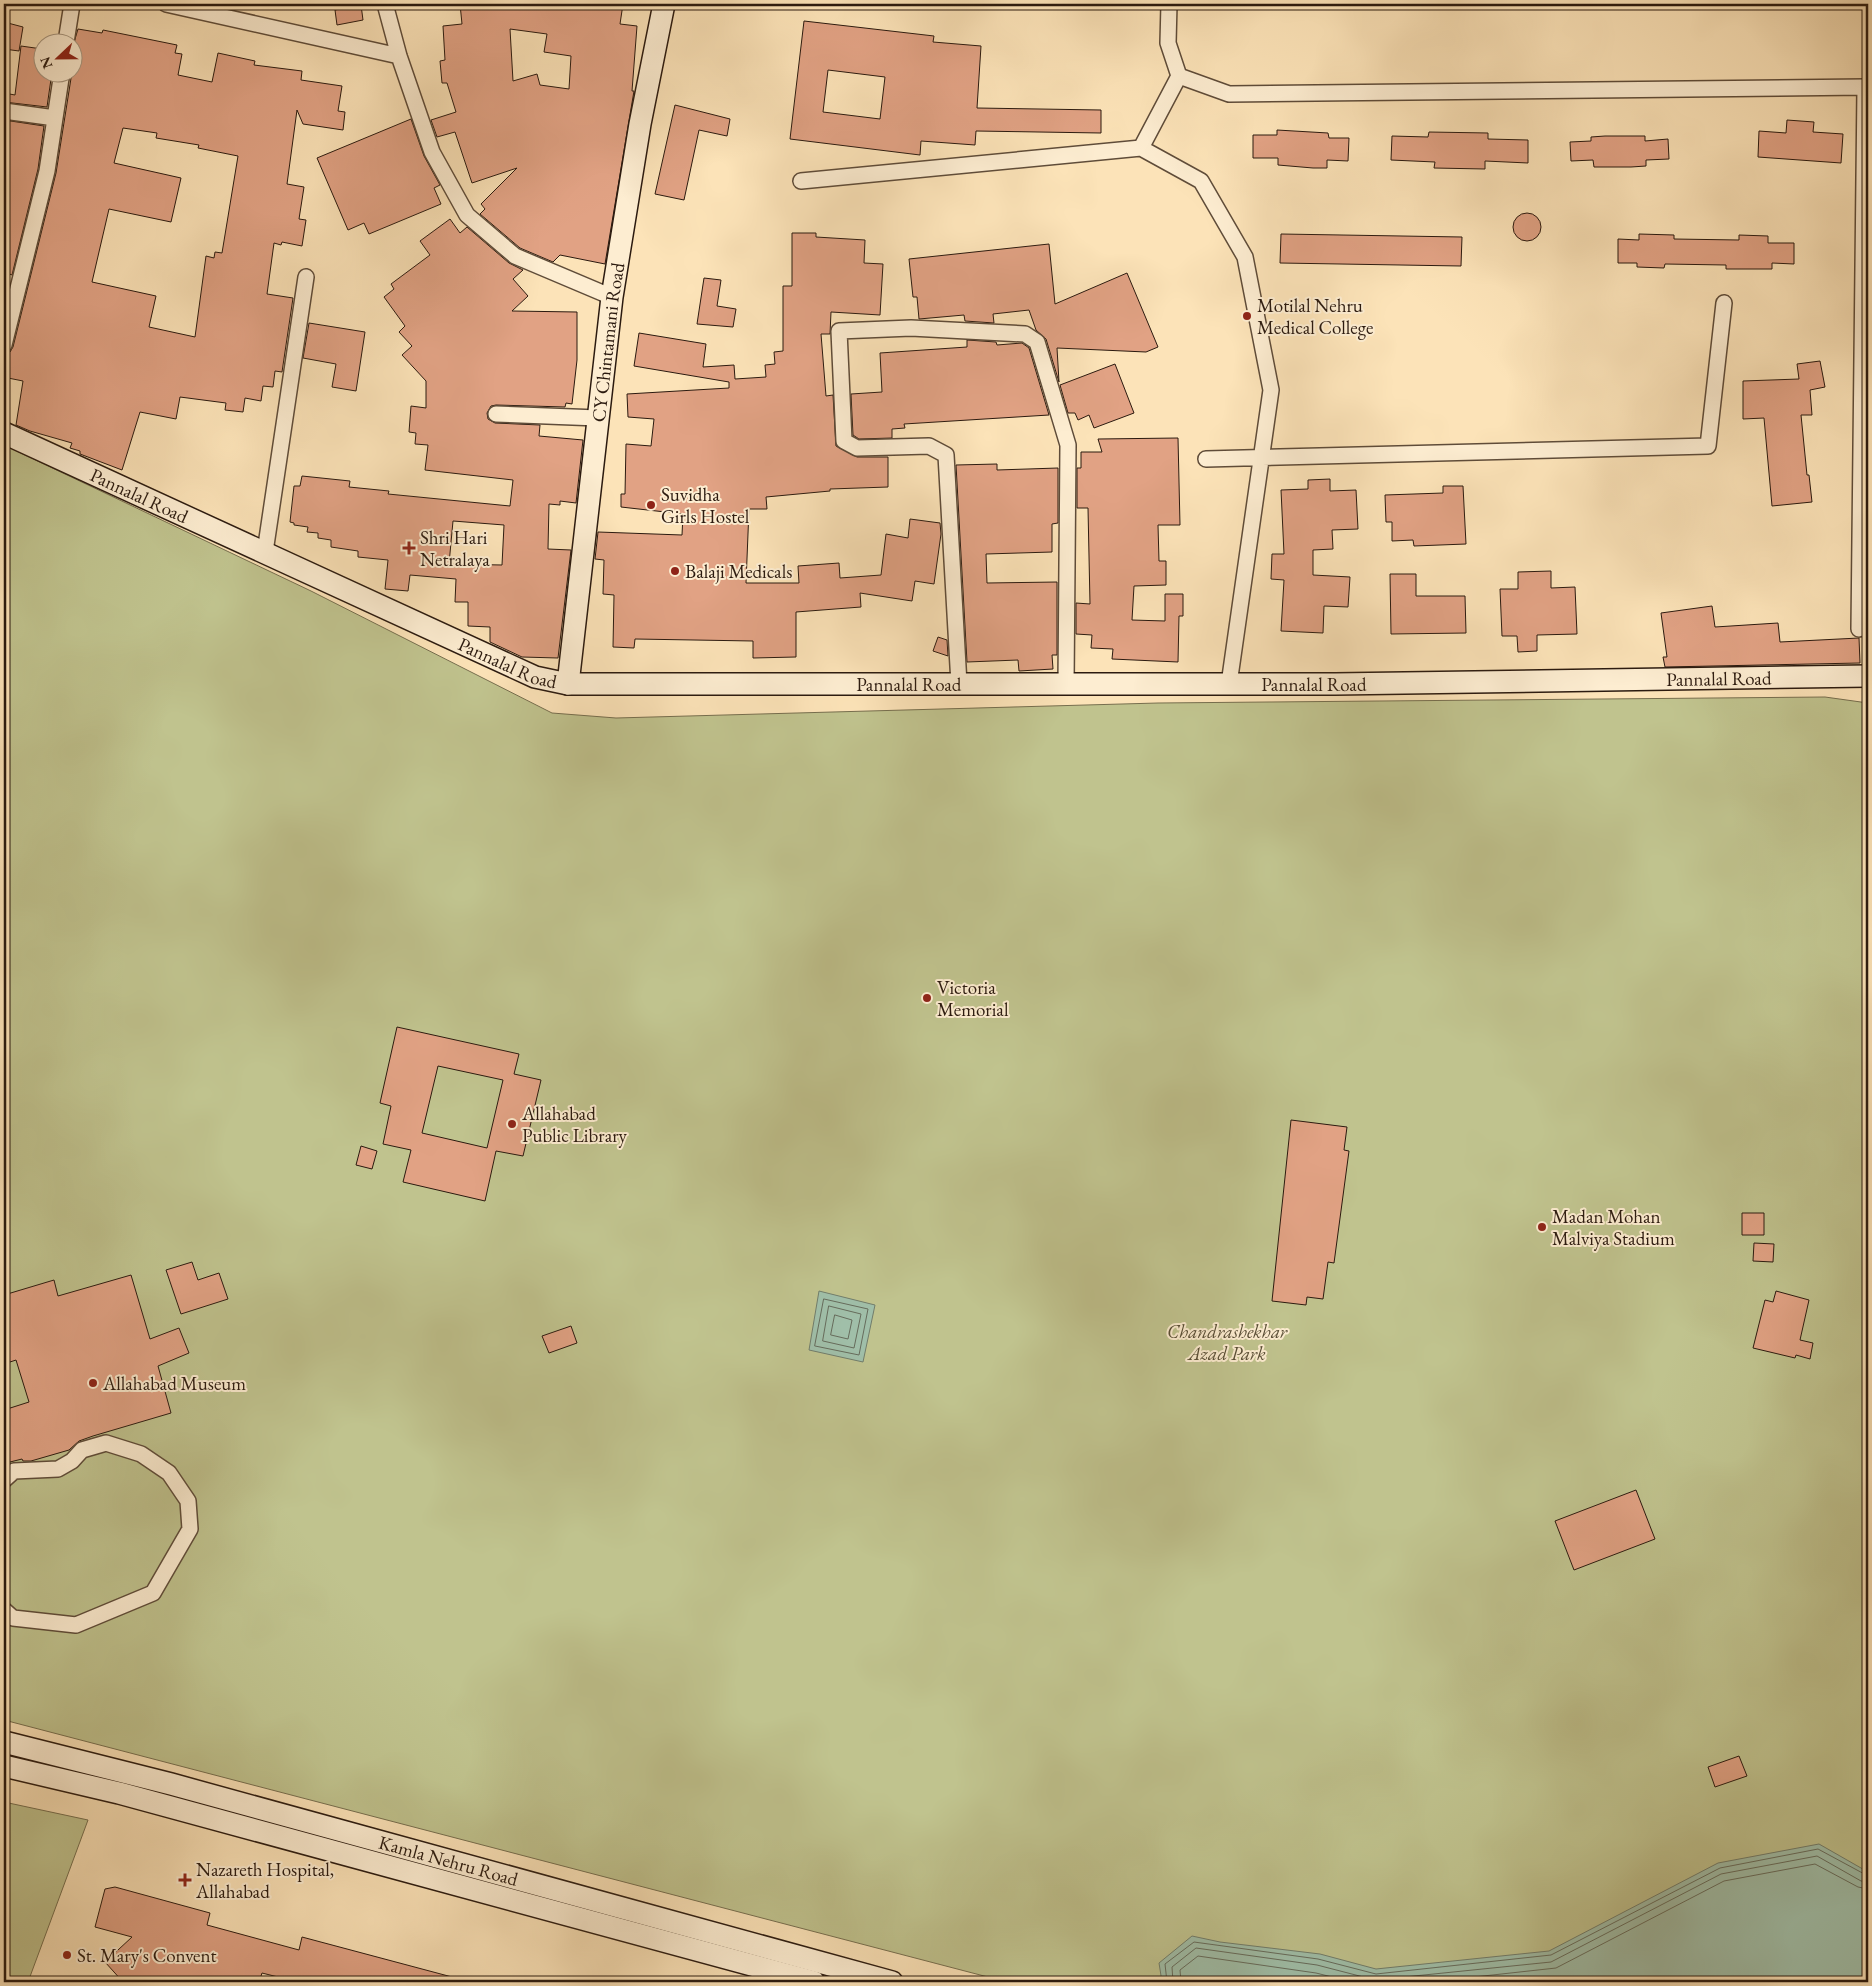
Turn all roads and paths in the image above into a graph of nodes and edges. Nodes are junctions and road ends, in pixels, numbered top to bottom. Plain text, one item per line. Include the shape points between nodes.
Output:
1 (72, 4) edge
2 (166, 4) edge
3 (385, 4) edge
4 (664, 4) edge
5 (1169, 4) edge
6 (68, 32) edge
7 (399, 56) junction
8 (1180, 76) junction
9 (60, 82) edge
10 (4, 111) edge
11 (55, 118) junction
12 (1141, 148) junction
13 (801, 181) dead end
14 (1866, 193) edge
15 (306, 277) dead end
16 (612, 297) junction
17 (1724, 303) dead end
18 (4, 345) edge
19 (496, 414) dead end
20 (598, 418) junction
21 (4, 433) edge
22 (1262, 457) junction
23 (1206, 459) dead end
24 (265, 552) junction
25 (1859, 629) dead end
26 (1868, 676) edge
27 (568, 684) junction
28 (959, 684) junction
29 (1066, 684) junction
30 (1229, 684) junction
31 (4, 1480) edge
32 (4, 1610) edge
33 (4, 1742) edge
34 (4, 1766) edge
35 (814, 1982) edge
36 (892, 1982) edge

1 - 6 street
2 - 7 street
3 - 7 street
4 - 16 street, CY Chintamani Road via 640,124
5 - 8 street via 1168,43
7 - 16 street via 432,152 467,215 515,256
8 - 12 street
8 - 14 street via 1229,94 1864,87
9 - 11 street
10 - 11 street
11 - 18 street via 47,171
12 - 13 street
12 - 22 street via 1201,180 1245,257 1271,390
14 - 25 street
15 - 24 street
16 - 20 street, CY Chintamani Road
17 - 22 street via 1708,446
19 - 20 street
20 - 27 street, CY Chintamani Road
21 - 24 street, Pannalal Road
22 - 23 street
22 - 30 street
24 - 27 street, Pannalal Road via 535,677
26 - 30 street, Pannalal Road
27 - 28 street, Pannalal Road
28 - 29 street, Pannalal Road
28 - 29 street via 946,456 929,446 857,448 844,441 839,331 911,328 1025,334 1037,342 1068,445
29 - 30 street, Pannalal Road
31 - 32 street via 14,1471 58,1469 82,1450 106,1443 141,1454 169,1473 188,1501 190,1529 153,1593 76,1626 13,1618
33 - 36 street, Kamla Nehru Road via 171,1784
34 - 35 street, Kamla Nehru Road via 119,1793

